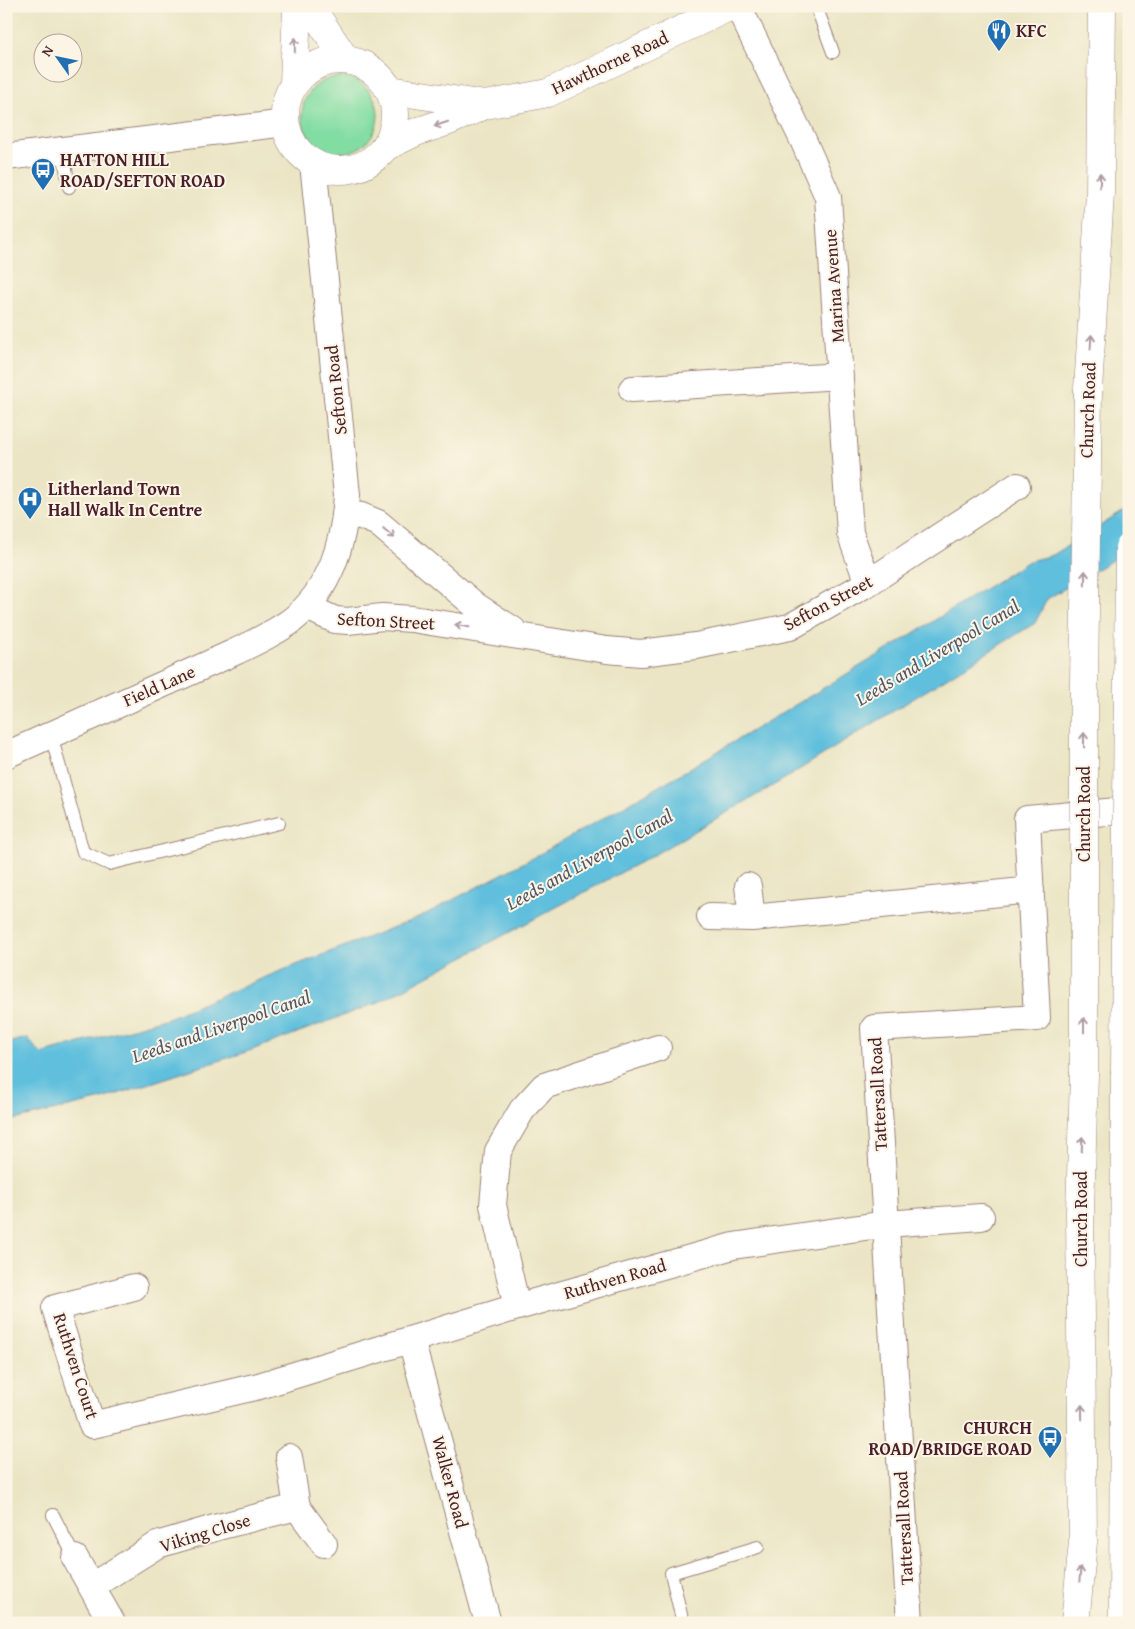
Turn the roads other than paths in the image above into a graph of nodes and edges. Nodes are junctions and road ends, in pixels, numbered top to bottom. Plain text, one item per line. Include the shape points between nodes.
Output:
1 (296, 6) edge
2 (310, 6) edge
3 (730, 6) edge
4 (738, 6) edge
5 (816, 6) edge
6 (1098, 14) edge
7 (832, 52) dead end
8 (346, 60) junction
9 (294, 84) junction
10 (390, 90) junction
11 (485, 105) junction
12 (286, 123) junction
13 (385, 147) junction
14 (63, 150) junction
15 (6, 157) edge
16 (313, 163) junction
17 (69, 187) dead end
18 (840, 376) junction
19 (632, 389) dead end
20 (1017, 486) dead end
21 (346, 514) junction
22 (1129, 548) edge
23 (868, 583) junction
24 (307, 607) junction
25 (527, 637) junction
26 (51, 734) junction
27 (6, 755) edge
28 (1129, 810) edge
29 (279, 823) dead end
30 (748, 886) dead end
31 (1031, 890) junction
32 (710, 917) dead end
33 (752, 918) junction
34 (658, 1048) dead end
35 (981, 1217) dead end
36 (886, 1224) junction
37 (134, 1287) dead end
38 (517, 1307) junction
39 (411, 1340) junction
40 (259, 1386) joint
41 (289, 1457) dead end
42 (297, 1507) junction
43 (53, 1515) dead end
44 (324, 1544) dead end
45 (758, 1547) dead end
46 (75, 1558) joint
47 (92, 1586) junction
48 (112, 1623) edge
49 (488, 1623) edge
50 (683, 1623) edge
51 (910, 1623) edge
52 (1076, 1623) edge
53 (1123, 1623) edge

9 -> 1 main road
2 - 8 main road
3 - 11 main road, Hawthorne Road via 548,93
4 - 18 street, Marina Avenue via 828,197
5 - 7 lane
52 -> 6 main road, Church Road, bridge via 1083,1542 1080,1212 1084,1074 1084,684 1088,390 1100,194
8 - 9 main road via 331,60 317,65
8 - 10 main road via 371,69
9 - 12 main road via 287,103
10 - 11 main road, Hawthorne Road
10 - 13 main road via 395,119
11 -> 13 main road, Hawthorne Road
12 - 14 street
12 - 16 main road via 300,153
13 - 16 main road via 374,159 344,170 328,169
14 - 15 street
14 - 17 lane
16 - 21 street, Sefton Road via 347,495
18 - 19 street
18 - 23 street, Marina Avenue via 850,533
20 - 23 street, Sefton Street
21 - 24 street, Sefton Road via 339,548 329,574
21 -> 25 street, Sefton Street via 378,523 476,606
22 - 53 main road, bridge
23 - 25 street, Sefton Street via 790,627 696,646 641,653
25 -> 24 street, Sefton Street via 412,619 335,620
24 - 26 street, Field Lane via 290,622 237,651
26 - 27 street, Field Lane
26 - 29 lane via 83,852 109,864
28 - 31 street, Tattersall Road via 1027,819
30 - 33 street
31 - 33 street
31 - 36 street, Tattersall Road via 1036,1018 874,1028
32 - 33 street
34 - 38 street via 544,1086 522,1110 498,1151 493,1205
35 - 36 street, Ruthven Road
36 - 38 street, Ruthven Road via 734,1246
36 - 51 street, Tattersall Road
37 - 40 street, Ruthven Court via 55,1308 92,1425
38 - 39 street, Ruthven Road
39 - 40 street, Ruthven Road
39 - 49 street, Walker Road
41 - 42 street
42 - 44 street
42 - 47 street, Viking Close via 158,1545
43 - 46 lane
45 - 50 lane via 671,1573
46 - 47 street
47 - 48 street

